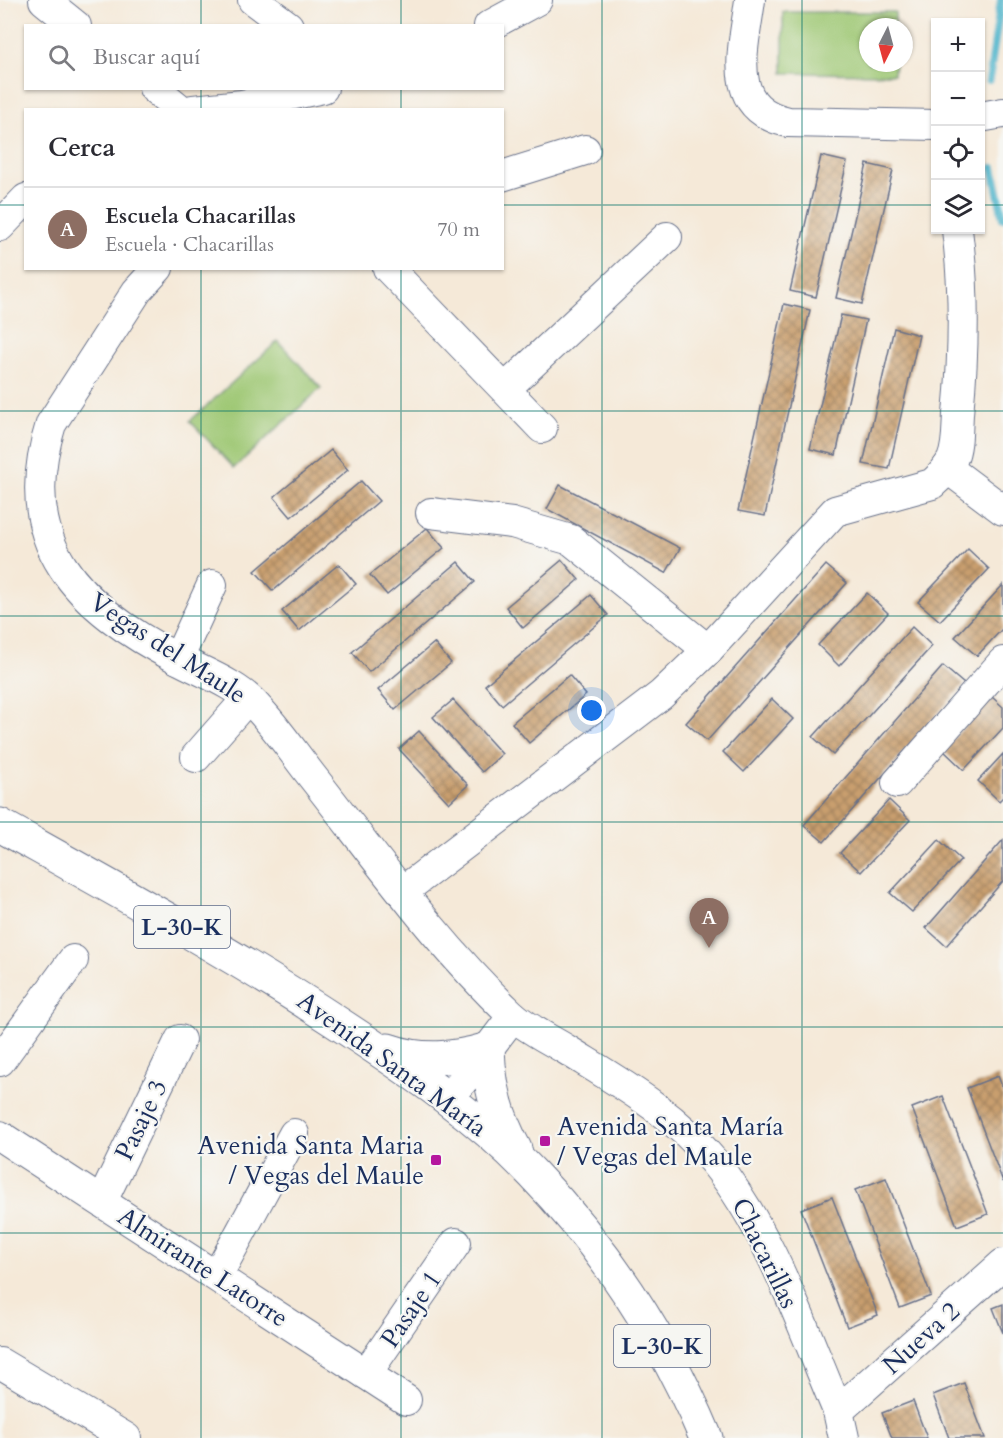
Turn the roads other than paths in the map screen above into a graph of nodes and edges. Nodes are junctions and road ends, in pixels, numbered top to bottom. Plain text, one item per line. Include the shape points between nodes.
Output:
1 (44, 0) edge
2 (253, 0) edge
3 (750, 0) edge
4 (74, 24) edge
5 (285, 24) edge
6 (156, 90) edge
7 (313, 90) edge
8 (179, 108) edge
9 (213, 108) edge
10 (1003, 112) edge
11 (985, 116) edge
12 (931, 125) edge
13 (585, 150) dead end
14 (504, 176) edge
15 (24, 201) edge
16 (0, 226) edge
17 (957, 234) edge
18 (667, 237) dead end
19 (156, 270) edge
20 (390, 270) edge
21 (505, 389) junction
22 (542, 428) dead end
23 (947, 468) junction
24 (1003, 510) edge
25 (431, 513) dead end
26 (212, 585) dead end
27 (708, 650) junction
28 (178, 659) junction
29 (1003, 662) edge
30 (247, 699) junction
31 (196, 757) dead end
32 (897, 783) dead end
33 (0, 825) edge
34 (403, 891) junction
35 (73, 960) dead end
36 (513, 1016) junction
37 (359, 1037) junction
38 (180, 1040) dead end
39 (488, 1049) junction
40 (0, 1061) edge
41 (447, 1098) junction
42 (294, 1134) dead end
43 (0, 1136) edge
44 (533, 1173) junction
45 (102, 1201) junction
46 (456, 1244) dead end
47 (1003, 1264) edge
48 (217, 1276) junction
49 (0, 1363) edge
50 (366, 1374) junction
51 (406, 1400) dead end
52 (841, 1424) edge
53 (126, 1438) edge
54 (706, 1438) edge

1 - 4 street
2 - 5 street
3 - 12 street via 742,73 749,98 767,116 789,123
6 - 8 street
7 - 9 street
10 - 11 street
13 - 14 street
15 - 16 street
17 - 23 street via 962,368 955,447
18 - 21 street
19 - 28 street, Vegas del Maule via 137,291 51,423 40,468 40,490 48,535 68,576 82,594 118,623
20 - 21 street
21 - 22 street
23 - 24 street
23 - 27 street via 932,484 835,511
25 - 27 street via 512,523 571,540
26 - 28 street
27 - 34 street via 661,695
28 - 30 street, Vegas del Maule
29 - 32 street
30 - 31 street
30 - 34 street, Vegas del Maule via 255,704
33 - 37 main road, Avenida Santa María / L-30-K via 198,936
34 - 36 street, Vegas del Maule
35 - 40 street
36 - 39 street
36 - 52 street, Chacarillas via 655,1105 713,1162 747,1209 768,1250
37 - 39 main road via 379,1047 421,1058 465,1056
37 - 41 main road, Avenida Santa María / L-30-K
38 - 45 street, Pasaje 3
39 - 41 street
39 - 44 main road via 496,1109 518,1154
41 - 44 main road, Avenida Santa María / L-30-K
42 - 48 street
43 - 45 street, Almirante Latorre
44 - 54 main road, Avenida Santa María / L-30-K via 607,1260 639,1308 668,1357
45 - 48 street, Almirante Latorre
46 - 50 street, Pasaje 1
47 - 52 street, Nueva 2
48 - 50 street, Almirante Latorre
49 - 53 street
50 - 51 street, Almirante Latorre

